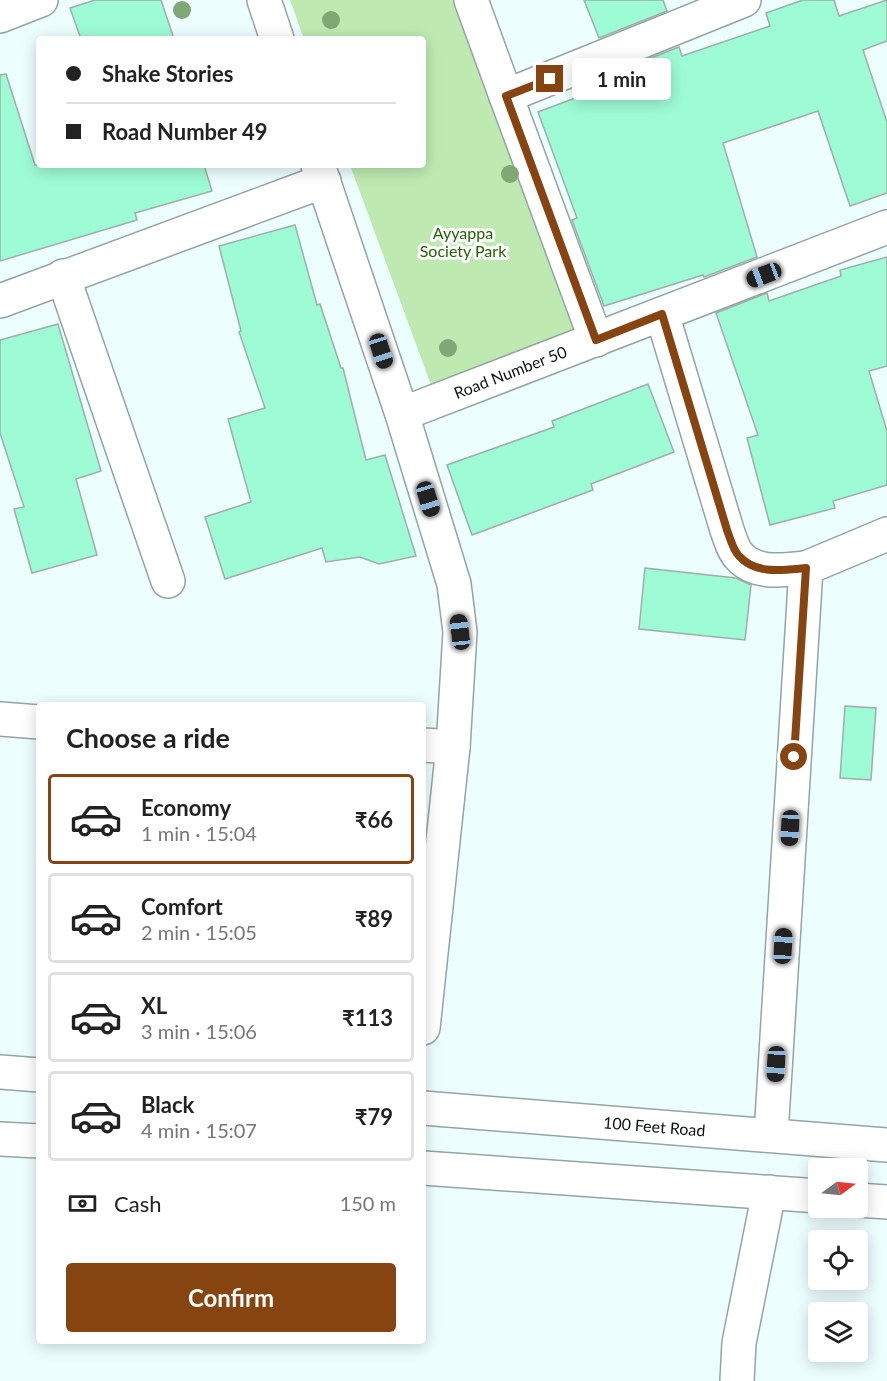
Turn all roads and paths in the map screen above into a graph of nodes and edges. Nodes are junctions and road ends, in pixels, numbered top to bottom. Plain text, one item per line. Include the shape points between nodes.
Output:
1 (41, 0) edge
2 (264, 0) edge
3 (471, 0) edge
4 (744, 0) edge
5 (0, 16) edge
6 (276, 36) edge
7 (506, 96) junction
8 (321, 173) edge
9 (887, 227) edge
10 (63, 276) junction
11 (0, 301) edge
12 (662, 314) junction
13 (596, 340) junction
14 (402, 414) junction
15 (887, 534) edge
16 (806, 568) junction
17 (168, 581) dead end
18 (0, 719) edge
19 (36, 722) edge
20 (438, 746) edge
21 (426, 972) edge
22 (0, 1072) edge
23 (36, 1075) edge
24 (426, 1108) edge
25 (771, 1135) junction
26 (0, 1138) edge
27 (36, 1141) edge
28 (887, 1145) edge
29 (426, 1167) edge
30 (770, 1192) junction
31 (808, 1195) edge
32 (868, 1201) edge
33 (887, 1202) edge
34 (737, 1381) edge

1 - 5 street
2 - 6 street
3 - 7 street
4 - 7 street
7 - 13 street
8 - 10 street
8 - 14 street
9 - 12 street, Road Number 50
10 - 11 street
10 - 17 street
12 - 13 street, Road Number 50
12 - 16 street via 727,530 739,556 769,571
13 - 14 street, Road Number 50
14 - 20 street via 454,584 460,632
15 - 16 street
16 - 25 street
18 - 19 street
20 - 21 street
22 - 23 street
24 - 25 street, 100 Feet Road
25 - 28 street, 100 Feet Road
26 - 27 street
29 - 30 street
30 - 31 street
30 - 34 street via 739,1343
32 - 33 street

